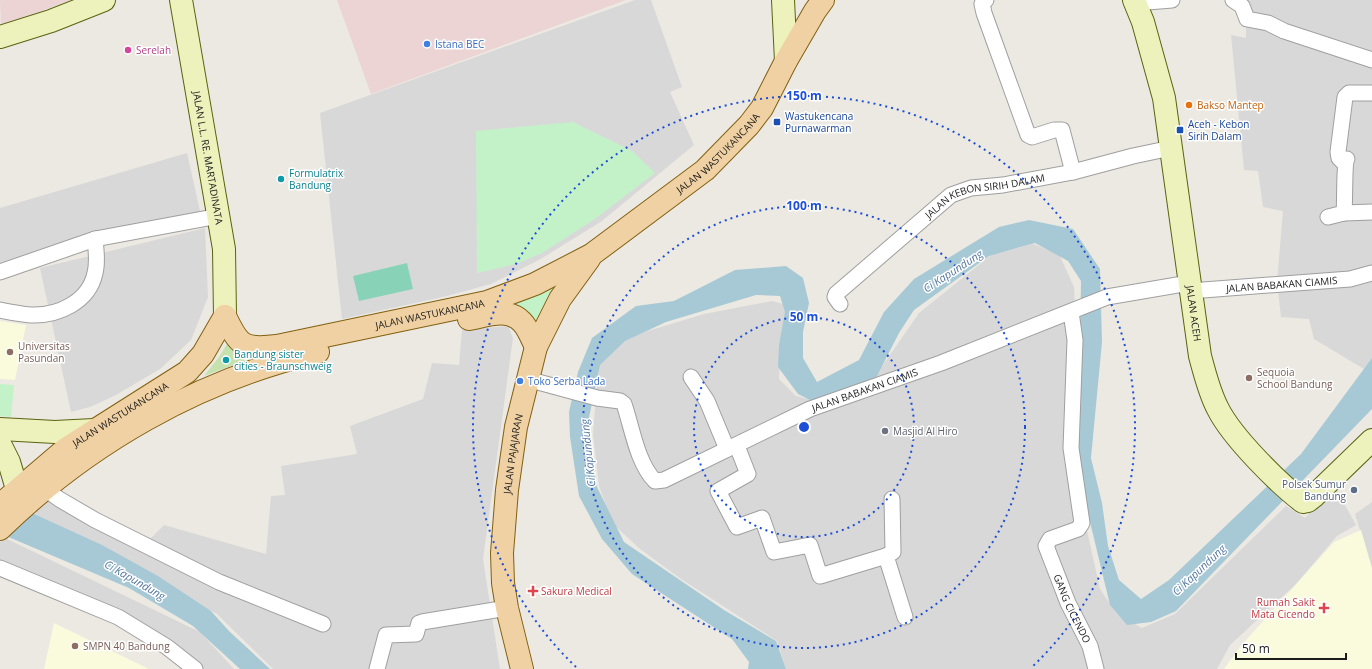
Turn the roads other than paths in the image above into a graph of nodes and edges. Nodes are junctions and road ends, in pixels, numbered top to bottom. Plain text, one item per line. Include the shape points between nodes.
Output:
1 (104, 0) edge
2 (181, 0) edge
3 (783, 0) edge
4 (823, 0) edge
5 (986, 0) edge
6 (1172, 0) edge
7 (1233, 0) edge
8 (1135, 2) edge
9 (0, 37) edge
10 (1372, 60) edge
11 (786, 61) junction
12 (1372, 94) edge
13 (1171, 148) junction
14 (1073, 172) junction
15 (1372, 212) edge
16 (1344, 213) junction
17 (219, 216) junction
18 (1328, 217) dead end
19 (95, 239) junction
20 (591, 255) junction
21 (0, 272) edge
22 (1372, 273) edge
23 (1190, 287) junction
24 (840, 304) dead end
25 (0, 310) edge
26 (1073, 311) junction
27 (225, 316) junction
28 (536, 347) junction
29 (691, 377) dead end
30 (527, 378) junction
31 (142, 411) junction
32 (0, 429) edge
33 (94, 430) junction
34 (1372, 440) edge
35 (0, 444) edge
36 (732, 448) junction
37 (21, 495) edge
38 (892, 499) dead end
39 (0, 529) edge
40 (886, 556) junction
41 (0, 568) edge
42 (507, 608) junction
43 (905, 617) dead end
44 (323, 624) dead end
45 (195, 669) edge
46 (377, 669) edge
47 (522, 669) edge
48 (1096, 669) edge

1 - 9 street via 51,21
2 - 17 street, JALAN L.L. RE. MARTADINATA
3 - 11 street
4 - 11 main road, JALAN WASTUKANCANA
5 - 14 street via 982,4 984,13 1028,135 1032,137 1062,130
6 - 8 street
7 - 10 street via 1242,6 1247,19 1268,23 1284,31
8 - 13 street, JALAN ACEH via 1164,98
11 - 20 main road, JALAN WASTUKANCANA via 762,108 727,149 705,170
12 - 16 street via 1349,93 1345,97 1338,152 1339,158 1345,161
13 - 14 street, JALAN KEBON SIRIH DALAM
13 - 23 street, JALAN ACEH
14 - 24 street, JALAN KEBON SIRIH DALAM via 971,188 951,195 836,294 835,297
15 - 16 street
16 - 18 street
17 - 19 street
17 - 27 street, JALAN L.L. RE. MARTADINATA via 224,249
19 - 21 street
19 - 25 street via 95,273 89,288 79,301 52,312 31,315
20 - 27 main road, JALAN WASTUKANCANA via 535,284 487,302 277,346 257,349 244,345 238,340
20 - 28 main road, JALAN PAJAJARAN via 560,299
22 - 23 street, JALAN BABAKAN CIAMIS via 1350,279
23 - 26 street, JALAN BABAKAN CIAMIS via 1107,297
23 - 34 street, JALAN ACEH via 1200,356 1209,390 1218,410 1231,430 1293,494 1303,502 1308,502
26 - 36 street, JALAN BABAKAN CIAMIS via 941,363 810,409
26 - 48 street, GANG CICENDO via 1075,340 1071,448 1082,523 1078,528 1050,539 1047,542 1047,549 1068,603 1090,646
27 - 31 main road, JALAN WASTUKANCANA via 203,354 187,372
28 - 30 main road, JALAN PAJAJARAN
28 - 31 main road, JALAN WASTUKANCANA via 522,322 511,314 496,314 418,329 267,365
29 - 36 street via 707,400
30 - 36 street, JALAN BABAKAN CIAMIS via 624,404 635,442 650,476 655,481 664,480
30 - 42 main road, JALAN PAJAJARAN via 516,427 507,490 502,553
31 - 33 main road, JALAN WASTUKANCANA
31 - 37 main road, JALAN WASTUKANCANA via 69,469
32 - 33 street via 55,432
33 - 37 main road, JALAN WASTUKANCANA via 67,448
35 - 37 street
36 - 40 street via 748,474 718,490 737,527 762,518 774,552 810,545 820,576
37 - 39 main road, JALAN WASTUKANCANA
37 - 44 street via 59,499 218,582
38 - 40 street via 893,552
40 - 43 street
41 - 45 street via 118,617 168,647
42 - 46 street via 422,622 419,623 416,634 386,635
42 - 47 main road, JALAN PAJAJARAN

